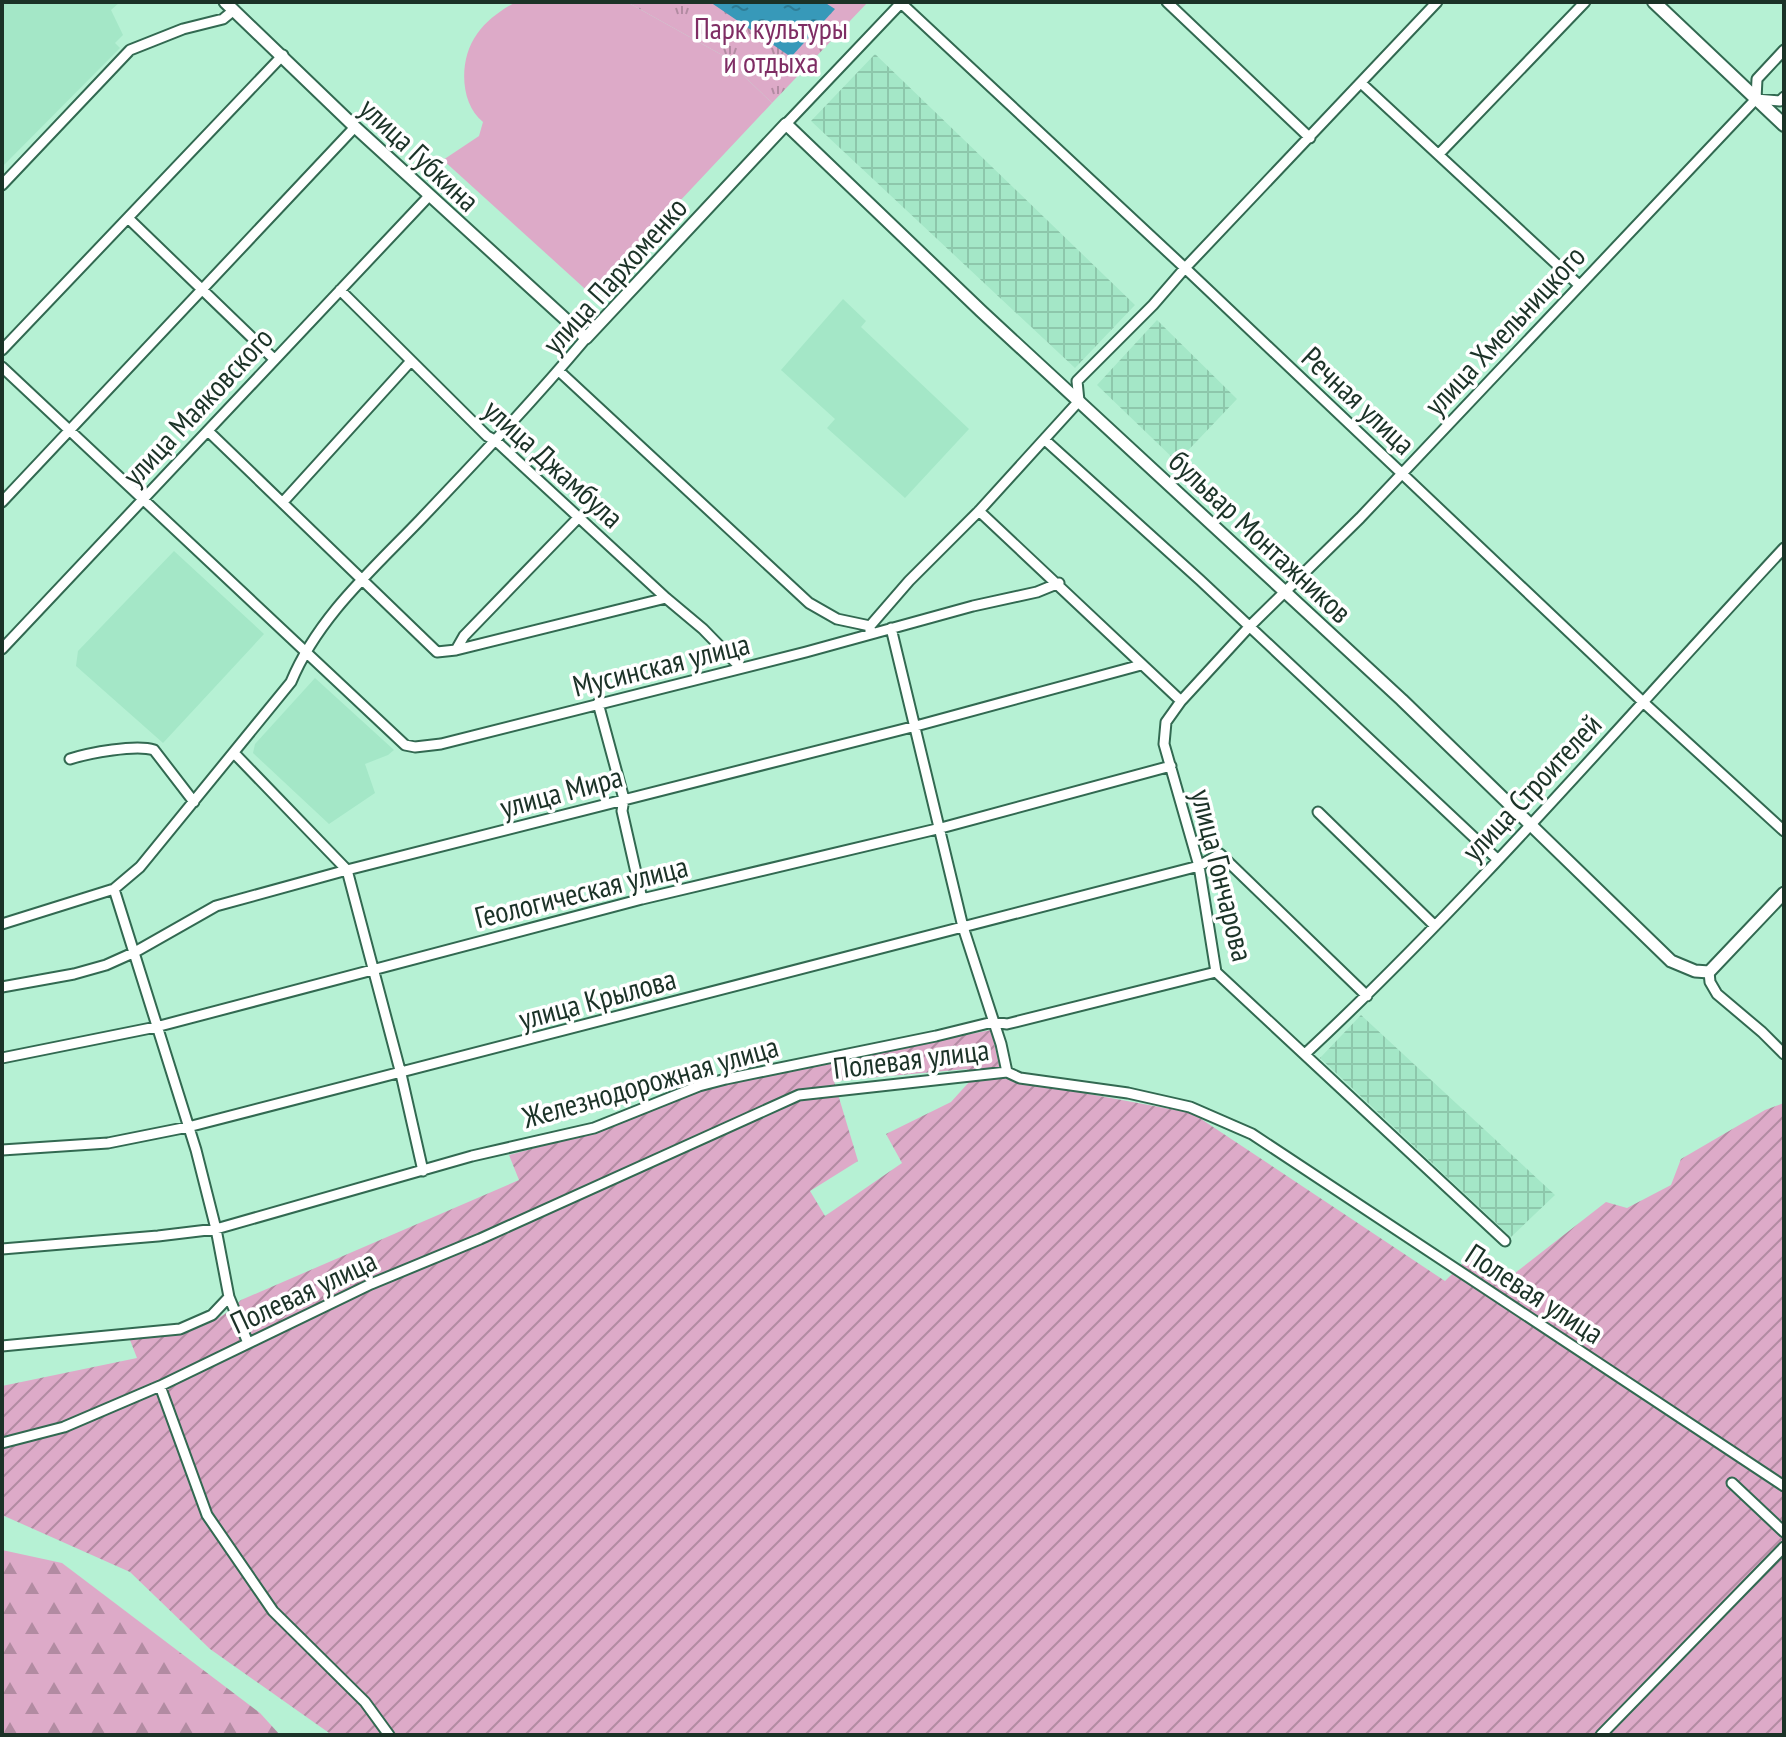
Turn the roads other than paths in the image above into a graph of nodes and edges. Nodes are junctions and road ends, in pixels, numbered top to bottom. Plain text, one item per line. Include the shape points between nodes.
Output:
1 (1167, 2) edge
2 (1437, 2) edge
3 (1585, 2) edge
4 (1654, 2) edge
5 (901, 3) edge
6 (230, 6) edge
7 (1784, 50) edge
8 (283, 55) junction
9 (1361, 83) junction
10 (1784, 97) edge
11 (1756, 99) junction
12 (786, 124) junction
13 (1784, 125) edge
14 (355, 127) junction
15 (1310, 138) junction
16 (1439, 154) junction
17 (2, 185) edge
18 (429, 196) junction
19 (128, 218) junction
20 (1185, 268) junction
21 (1579, 285) junction
22 (200, 289) junction
23 (340, 290) junction
24 (586, 338) junction
25 (2, 350) edge
26 (274, 359) junction
27 (411, 361) junction
28 (2, 367) edge
29 (559, 371) junction
30 (1079, 401) junction
31 (69, 430) junction
32 (208, 431) junction
33 (1045, 440) junction
34 (496, 441) junction
35 (1402, 473) junction
36 (142, 499) junction
37 (2, 502) edge
38 (283, 502) junction
39 (979, 511) junction
40 (579, 517) junction
41 (1784, 548) edge
42 (362, 581) junction
43 (1059, 583) junction
44 (1285, 591) junction
45 (666, 598) junction
46 (1249, 627) junction
47 (891, 628) junction
48 (870, 630) junction
49 (2, 649) edge
50 (456, 650) junction
51 (304, 652) junction
52 (1141, 665) junction
53 (740, 667) junction
54 (1181, 701) junction
55 (1643, 702) junction
56 (598, 703) junction
57 (916, 726) junction
58 (234, 753) junction
59 (70, 759) dead end
60 (1171, 766) junction
61 (624, 799) junction
62 (194, 802) junction
63 (1318, 812) dead end
64 (1530, 825) junction
65 (941, 828) junction
66 (1784, 831) edge
67 (1497, 859) junction
68 (1199, 866) junction
69 (347, 870) junction
70 (114, 889) junction
71 (1784, 893) edge
72 (642, 899) junction
73 (2, 924) edge
74 (1435, 926) junction
75 (963, 927) junction
76 (135, 952) junction
77 (374, 968) junction
78 (1216, 972) junction
79 (1709, 972) junction
80 (2, 987) edge
81 (1367, 996) junction
82 (993, 1022) junction
83 (156, 1027) junction
84 (1306, 1053) junction
85 (1784, 1054) edge
86 (2, 1058) edge
87 (1007, 1072) junction
88 (401, 1074) junction
89 (188, 1127) junction
90 (2, 1150) edge
91 (423, 1171) junction
92 (216, 1229) junction
93 (1505, 1241) dead end
94 (2, 1249) edge
95 (229, 1297) junction
96 (248, 1343) junction
97 (2, 1346) edge
98 (160, 1386) junction
99 (2, 1443) edge
100 (1732, 1483) dead end
101 (1784, 1486) edge
102 (1784, 1532) edge
103 (1784, 1547) edge
104 (389, 1735) edge
105 (1601, 1735) edge

1 - 15 street
2 - 9 street
3 - 16 street
4 - 11 main road
5 - 12 street, улица Пархоменко
5 - 20 street, Речная улица
6 - 8 street, улица Губкина
6 - 17 street via 223,19 130,50
7 - 11 street, улица Хмельницкого via 1757,79
8 - 14 street, улица Губкина
8 - 19 street
9 - 15 street
9 - 16 street
10 - 11 street
11 - 13 main road
11 - 21 street, улица Хмельницкого
12 - 24 street, улица Пархоменко
12 - 30 street, бульвар Монтажников
14 - 18 street, улица Губкина
14 - 22 street
15 - 20 street
16 - 21 street
18 - 23 street, улица Маяковского
18 - 24 street, улица Губкина
19 - 22 street
19 - 25 street
20 - 30 street via 1077,381
20 - 35 street, Речная улица
21 - 35 street, улица Хмельницкого
22 - 26 street
22 - 31 street
23 - 26 street, улица Маяковского
23 - 27 street, улица Джамбула
24 - 29 street, улица Пархоменко
26 - 32 street, улица Маяковского
27 - 34 street, улица Джамбула
27 - 38 street
28 - 31 street
29 - 34 street, улица Пархоменко
29 - 48 street via 809,603
30 - 33 street
30 - 44 street, бульвар Монтажников
31 - 36 street
31 - 37 street
32 - 36 street, улица Маяковского
32 - 38 street
33 - 39 street
33 - 46 street
34 - 40 street, улица Джамбула
34 - 42 street, улица Пархоменко
35 - 44 street, улица Хмельницкого
35 - 55 street, Речная улица
36 - 49 street, улица Маяковского
36 - 51 street
38 - 42 street
39 - 43 street
39 - 48 street via 909,581
40 - 45 street, улица Джамбула
40 - 50 street
41 - 55 street, улица Строителей
42 - 50 street via 437,652
42 - 51 street, улица Пархоменко
43 - 47 street, Мусинская улица
43 - 52 street
44 - 46 street, улица Гончарова
44 - 64 street, бульвар Монтажников
45 - 50 street
45 - 53 street, улица Джамбула
46 - 54 street, улица Гончарова
46 - 67 street
47 - 48 street, Мусинская улица
47 - 57 street
48 - 53 street, Мусинская улица
51 - 56 street, Мусинская улица via 396,738 415,747
51 - 58 street, улица Пархоменко via 291,682
52 - 54 street
52 - 57 street, улица Мира
53 - 56 street, Мусинская улица
54 - 60 street, улица Гончарова via 1166,722 1164,744
55 - 64 street, улица Строителей
55 - 66 street, Речная улица
56 - 61 street
57 - 61 street, улица Мира
57 - 65 street
58 - 62 street, улица Пархоменко
58 - 69 street
59 - 62 street via 144,746 154,750
60 - 65 street, Геологическая улица
60 - 68 street, улица Гончарова
61 - 69 street, улица Мира
61 - 72 street via 622,811
62 - 70 street, улица Пархоменко via 140,867
63 - 74 street
64 - 67 street, улица Строителей
64 - 79 street, бульвар Монтажников via 1671,961
65 - 72 street, Геологическая улица
65 - 75 street
67 - 74 street, улица Строителей
68 - 75 street, улица Крылова
68 - 78 street, улица Гончарова
68 - 81 street, улица Крылова via 1220,854
69 - 76 street, улица Мира via 216,906
69 - 77 street
70 - 73 street
70 - 76 street, Полевая улица
71 - 79 street
72 - 77 street, Геологическая улица
74 - 81 street, улица Строителей
75 - 82 street
75 - 88 street, улица Крылова
76 - 80 street, улица Мира via 74,974
76 - 83 street, Полевая улица
77 - 83 street, Геологическая улица
77 - 88 street
78 - 82 street, Железнодорожная улица via 1007,1024
78 - 84 street, улица Гончарова
79 - 85 street via 1717,994
81 - 84 street, улица Строителей
82 - 87 street
82 - 91 street, Железнодорожная улица via 699,1086 594,1128
83 - 86 street, Геологическая улица
83 - 89 street, Полевая улица
84 - 93 street, улица Гончарова
87 - 96 street, Полевая улица via 799,1095
87 - 101 street, Полевая улица via 1190,1107 1252,1134
88 - 89 street, улица Крылова
88 - 91 street
89 - 90 street, улица Крылова via 108,1143
89 - 92 street, Полевая улица
91 - 92 street, Железнодорожная улица
92 - 94 street, Железнодорожная улица
92 - 95 street, Полевая улица
95 - 96 street
95 - 97 street, Полевая улица via 212,1315 180,1329
96 - 98 street, Полевая улица
98 - 99 street, Полевая улица via 64,1427
98 - 104 street via 207,1515 273,1611 365,1702
100 - 102 street
103 - 105 street

